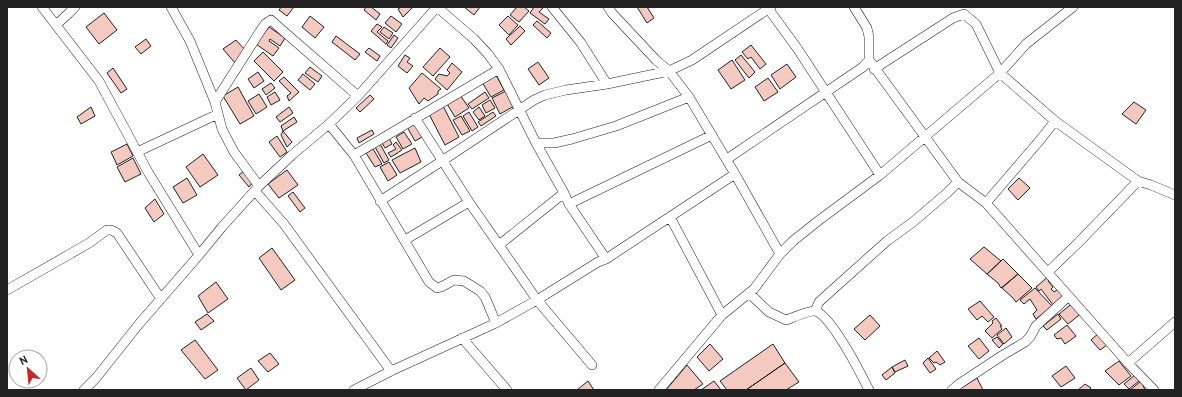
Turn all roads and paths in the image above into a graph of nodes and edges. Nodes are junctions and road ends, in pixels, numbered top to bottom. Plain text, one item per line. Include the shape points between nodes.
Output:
1 (42, 7) edge
2 (75, 7) edge
3 (171, 7) edge
4 (437, 7) edge
5 (552, 7) edge
6 (608, 7) edge
7 (854, 7) edge
8 (1073, 7) edge
9 (769, 8) edge
10 (56, 25) junction
11 (869, 60) junction
12 (874, 68) junction
13 (499, 69) junction
14 (669, 71) junction
15 (1000, 73) junction
16 (607, 84) junction
17 (825, 92) junction
18 (358, 96) junction
19 (689, 97) junction
20 (215, 102) junction
21 (519, 110) junction
22 (218, 114) junction
23 (415, 118) junction
24 (1055, 121) junction
25 (329, 124) junction
26 (712, 135) junction
27 (925, 137) junction
28 (536, 143) junction
29 (137, 152) junction
30 (354, 155) junction
31 (727, 160) junction
32 (442, 161) junction
33 (735, 174) junction
34 (880, 175) junction
35 (958, 182) junction
36 (1138, 182) junction
37 (257, 188) junction
38 (564, 193) junction
39 (1175, 195) edge
40 (380, 201) junction
41 (468, 202) junction
42 (986, 203) junction
43 (569, 204) junction
44 (670, 217) junction
45 (405, 240) junction
46 (499, 245) junction
47 (780, 254) junction
48 (199, 255) junction
49 (606, 259) junction
50 (1048, 272) junction
51 (7, 290) edge
52 (749, 293) junction
53 (1069, 296) junction
54 (162, 298) junction
55 (537, 300) junction
56 (816, 311) junction
57 (722, 315) junction
58 (496, 322) junction
59 (1175, 322) edge
60 (462, 338) junction
61 (1128, 363) junction
62 (592, 365) dead end
63 (391, 371) junction
64 (84, 390) edge
65 (354, 390) edge
66 (507, 390) edge
67 (659, 390) edge
68 (869, 390) edge
69 (952, 390) edge
70 (1154, 390) edge

1 - 10 street
2 - 10 street
3 - 20 street via 190,41
4 - 13 street via 474,39
4 - 18 street
5 - 16 street via 581,43
6 - 14 street
7 - 11 street via 867,28
8 - 15 street via 1026,44
9 - 14 street via 692,60
9 - 17 street
10 - 29 street via 99,81
11 - 12 street
11 - 17 street
12 - 15 street via 953,18 964,14 976,24
12 - 27 street
13 - 21 street
13 - 23 street
14 - 16 street
14 - 19 street
15 - 24 street
15 - 27 street
16 - 21 street via 545,95
17 - 31 street
17 - 34 street
18 - 20 street via 271,20 265,24
18 - 25 street
19 - 26 street
19 - 28 street via 616,126 554,143
20 - 22 street
21 - 28 street
21 - 32 street
22 - 29 street
22 - 37 street via 222,129 234,152
23 - 30 street
23 - 32 street
24 - 36 street
24 - 42 street
25 - 30 street
25 - 37 street
26 - 31 street
26 - 43 street
27 - 34 street
27 - 35 street
28 - 38 street
29 - 48 street
30 - 40 street
31 - 33 street
32 - 40 street
32 - 41 street
33 - 44 street
33 - 47 street
34 - 47 street via 818,221
35 - 42 street
35 - 56 street via 818,302
36 - 39 street
36 - 50 street
37 - 48 street
37 - 63 street
38 - 43 street
38 - 46 street
40 - 45 street
41 - 45 street
41 - 46 street
42 - 50 street
43 - 49 street
44 - 49 street
44 - 57 street
45 - 58 street via 429,282 437,288 454,280 464,281 480,290
46 - 55 street
47 - 52 street
48 - 54 street
49 - 55 street
50 - 53 street
51 - 54 street via 111,230 117,233
52 - 56 street via 769,312 786,320
52 - 57 street
53 - 61 street
53 - 69 street via 1036,326 1025,342
54 - 64 street
55 - 58 street
55 - 62 street
56 - 68 street via 834,330
57 - 67 street
58 - 60 street
59 - 61 street
60 - 63 street
60 - 66 street
61 - 70 street
63 - 65 street

